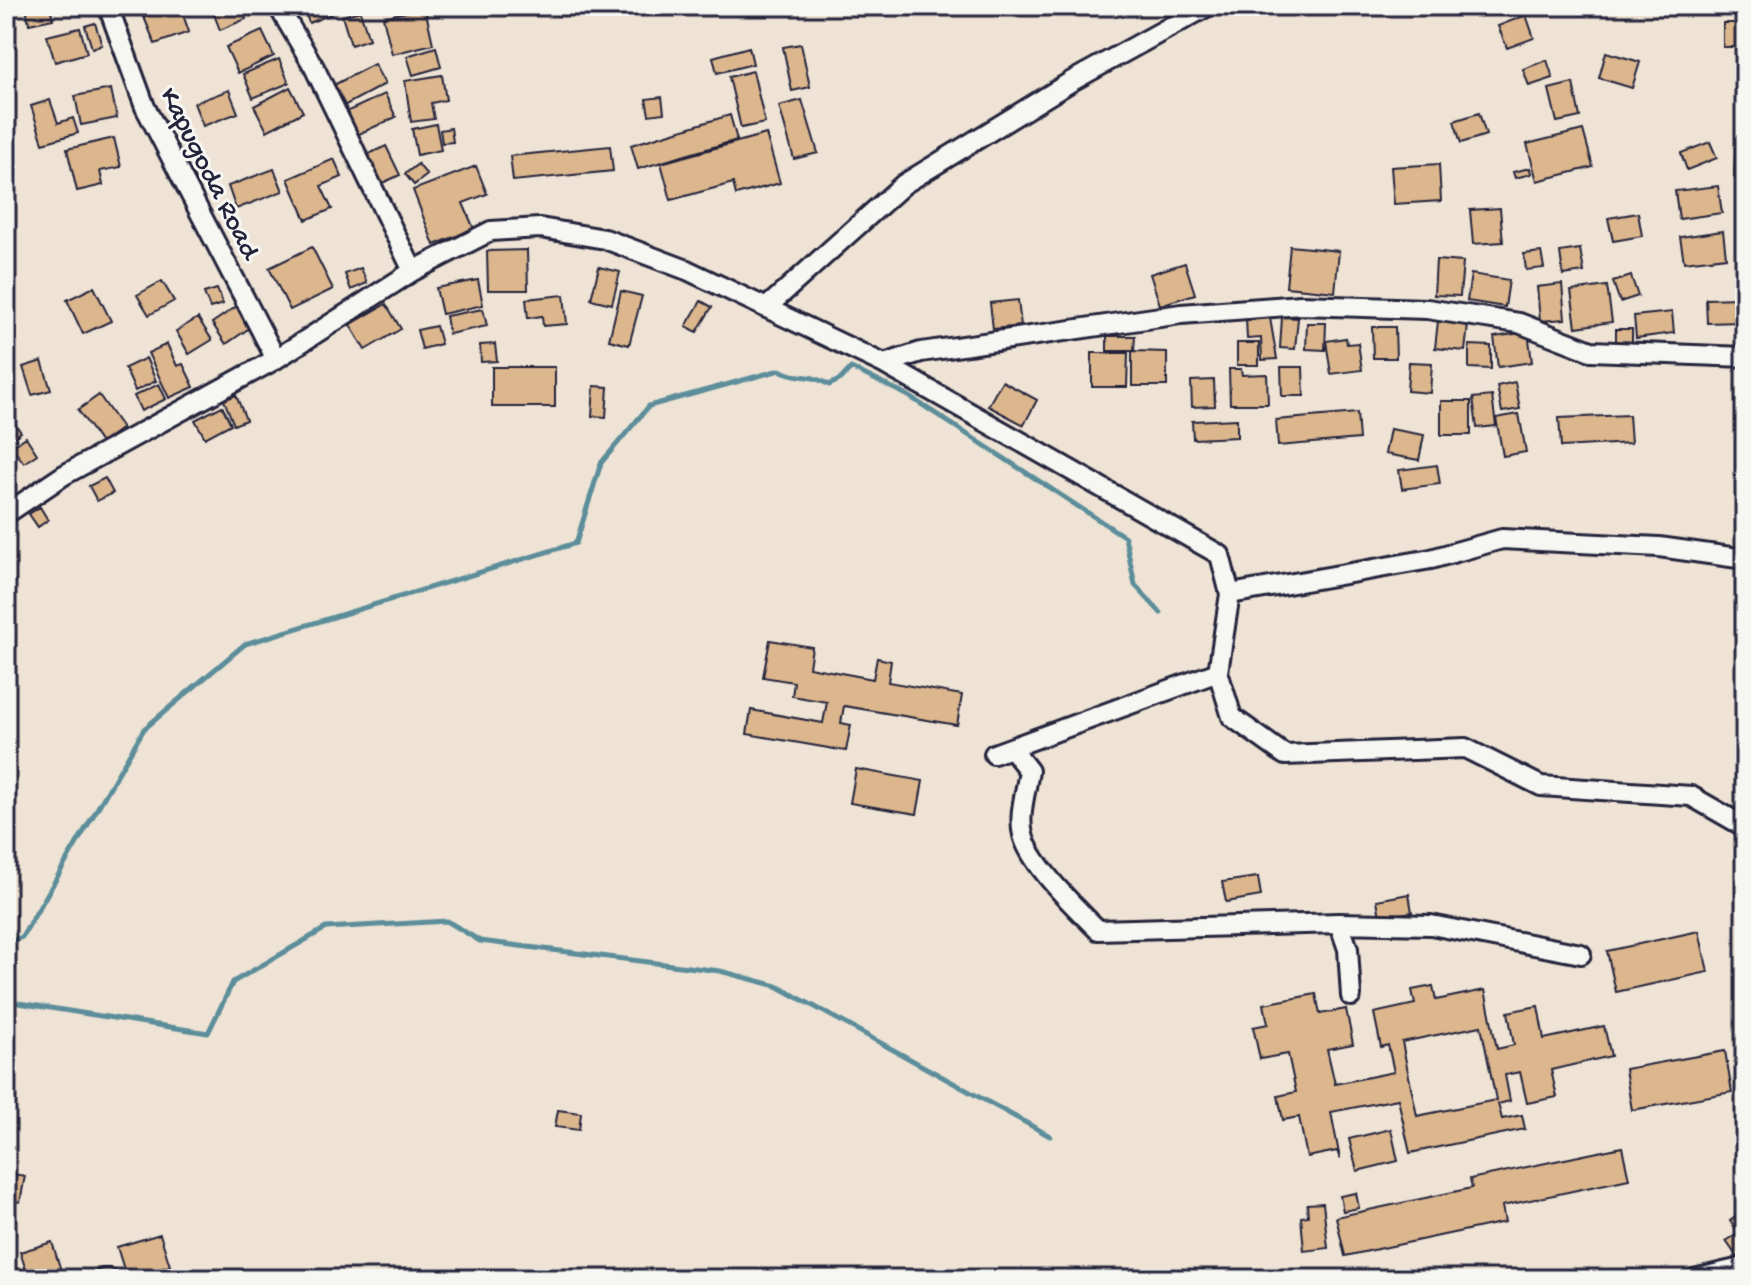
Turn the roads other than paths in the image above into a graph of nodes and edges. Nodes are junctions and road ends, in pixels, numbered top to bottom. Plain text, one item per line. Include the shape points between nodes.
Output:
1 (108, 6) edge
2 (278, 6) edge
3 (1208, 6) edge
4 (413, 271) junction
5 (766, 308) junction
6 (1745, 357) edge
7 (276, 359) junction
8 (884, 364) junction
9 (6, 514) edge
10 (1745, 559) edge
11 (1230, 594) junction
12 (1218, 672) junction
13 (1745, 827) edge
14 (1339, 923) junction
15 (1581, 954) dead end
16 (1351, 996) dead end
17 (1745, 1267) edge
18 (1694, 1279) edge

1 - 7 street, Kapugoda Road via 145,107
2 - 4 street via 314,67
3 - 5 street via 904,184
4 - 5 street via 491,231 540,228 605,239
4 - 7 street
5 - 8 street
6 - 8 street via 1591,351 1519,323 1427,309 1301,305 1181,314 921,352
7 - 9 street via 64,475
8 - 11 street via 1220,555
10 - 11 street via 1659,547 1502,539 1431,559
11 - 12 street
12 - 13 street via 1232,717 1285,755 1465,748 1541,786 1691,796
12 - 14 street via 1002,751 1029,771 1023,837 1062,895 1098,930
14 - 15 street via 1431,925
14 - 16 street via 1348,949
17 - 18 street

